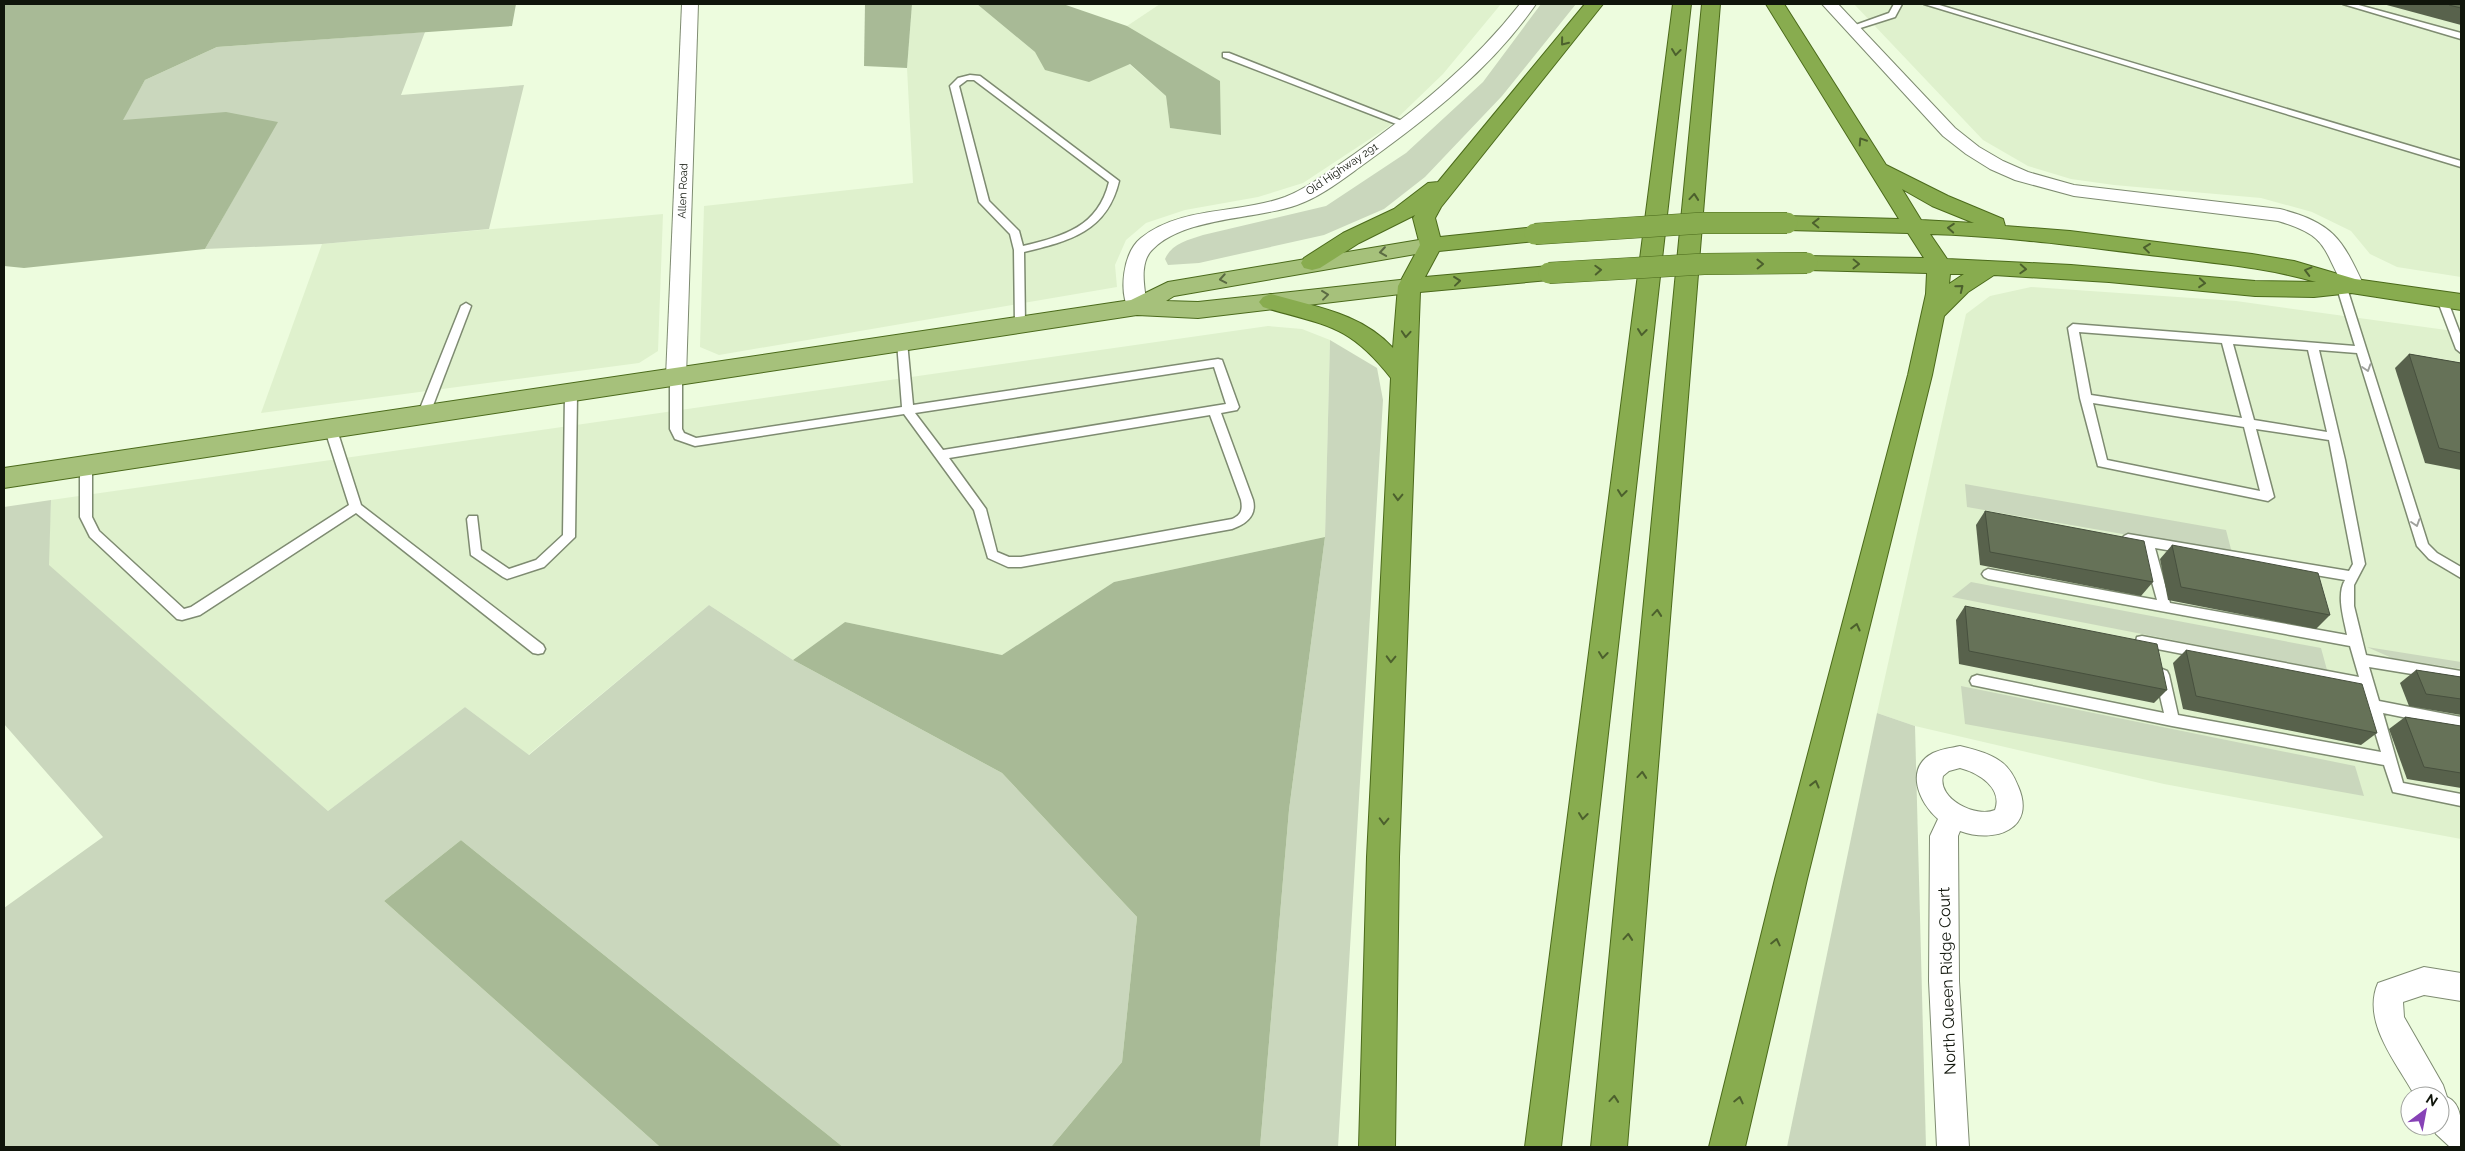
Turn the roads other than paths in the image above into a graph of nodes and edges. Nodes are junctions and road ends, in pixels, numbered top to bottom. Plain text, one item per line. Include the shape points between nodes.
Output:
1 (690, 4) edge
2 (1528, 4) edge
3 (1594, 4) edge
4 (1682, 4) edge
5 (1711, 4) edge
6 (1775, 4) edge
7 (1830, 4) edge
8 (1898, 4) edge
9 (1928, 4) edge
10 (2347, 4) edge
11 (1851, 28) junction
12 (2461, 36) edge
13 (1226, 55) dead end
14 (1407, 125) junction
15 (2461, 164) edge
16 (1880, 168) junction
17 (1461, 169) junction
18 (1917, 226) junction
19 (2012, 232) junction
20 (1431, 244) junction
21 (1019, 250) junction
22 (1312, 264) junction
23 (1939, 265) junction
24 (1991, 267) junction
25 (1409, 286) junction
26 (2348, 287) junction
27 (2451, 300) edge
28 (1271, 302) junction
29 (466, 306) dead end
30 (1137, 307) junction
31 (1933, 313) junction
32 (1020, 324) junction
33 (2227, 341) junction
34 (902, 342) junction
35 (2313, 348) junction
36 (2461, 349) edge
37 (2361, 350) junction
38 (676, 377) junction
39 (1403, 378) junction
40 (571, 394) junction
41 (2086, 398) junction
42 (1214, 410) junction
43 (908, 411) junction
44 (423, 416) junction
45 (2250, 422) junction
46 (331, 430) junction
47 (2334, 437) junction
48 (939, 456) junction
49 (86, 466) junction
50 (4, 478) edge
51 (356, 508) junction
52 (473, 519) dead end
53 (2118, 537) edge
54 (2147, 542) junction
55 (2461, 573) edge
56 (1988, 574) dead end
57 (2352, 576) junction
58 (2165, 607) junction
59 (2127, 638) edge
60 (2355, 642) junction
61 (2156, 643) junction
62 (538, 649) dead end
63 (2360, 660) junction
64 (2461, 676) edge
65 (1977, 681) dead end
66 (2368, 684) junction
67 (2374, 706) junction
68 (2172, 720) junction
69 (2461, 723) edge
70 (2390, 760) junction
71 (2461, 800) edge
72 (1954, 817) dead end
73 (2461, 987) edge
74 (2426, 1086) edge
75 (2450, 1126) edge
76 (2461, 1136) edge
77 (1377, 1147) edge
78 (1543, 1147) edge
79 (1609, 1147) edge
80 (1728, 1147) edge
81 (1953, 1147) edge

1 - 38 street, Allen Road
2 - 14 street, Old Highway 291 via 1485,56 1453,88
3 -> 17 highway
4 -> 78 highway
79 -> 5 highway
16 -> 6 highway
7 - 11 street
8 - 11 lane via 1892,15
9 - 15 lane
10 - 12 lane
11 - 26 street via 1949,132 1968,149 1992,163 2060,189 2280,215 2302,221 2322,230 2337,246
13 - 14 lane
14 - 30 street, Old Highway 291 via 1316,189 1291,202 1192,224 1164,232 1148,241 1138,251 1135,261
16 - 18 highway
16 - 19 highway via 1940,201
17 - 20 highway via 1424,218
17 - 22 highway via 1402,214 1351,238
19 -> 18 highway
18 -> 20 highway, bridge via 1702,224
18 - 23 highway
26 -> 19 highway via 2294,268 2252,261
20 -> 22 main road
20 - 25 highway
21 - 21 lane via 1015,233 984,202 954,86 964,78 977,78 1114,181 1107,204 1091,224 1069,237
21 - 32 lane
22 -> 30 main road via 1168,290
23 - 24 highway
25 -> 23 highway, bridge via 1704,264
23 - 31 highway
24 -> 26 highway via 2288,291
31 -> 24 highway via 1960,287
28 -> 25 main road
25 -> 39 highway
26 - 27 highway
26 - 37 lane
27 - 36 lane
28 - 30 main road via 1198,310
28 - 39 highway via 1350,326 1385,354
29 - 44 lane
30 - 32 main road
80 -> 31 highway via 1791,879 1918,385
32 - 34 main road
33 - 35 lane
33 - 41 lane via 2074,328
33 - 45 lane
34 - 38 main road
34 - 43 lane
35 - 37 lane
35 - 47 lane
37 -> 55 lane via 2423,546
38 - 40 main road
38 - 43 lane via 676,430 679,436 695,442
39 -> 77 highway via 1383,857
40 - 44 main road
40 - 52 lane via 569,537 540,564 507,574 476,552
41 - 45 lane
41 - 45 lane via 2102,463 2268,496
42 - 43 lane via 1233,406 1218,363
42 - 48 lane
42 - 48 lane via 1248,505 1245,518 1232,524 1021,562 1008,562 992,556 980,509
43 - 48 lane
44 - 46 main road
45 - 47 lane
46 - 49 main road
46 - 51 lane
47 - 57 lane via 2359,564
49 - 50 main road
49 - 51 lane via 86,517 94,534 182,614 195,611
51 - 62 lane
53 - 54 lane
54 - 57 lane
54 - 58 lane
56 - 58 lane
57 - 60 lane via 2348,585 2348,606
58 - 60 lane
59 - 61 lane
60 - 63 lane
61 - 66 lane
61 - 68 lane
63 - 64 lane
63 - 66 lane
65 - 68 lane
66 - 67 lane
67 - 69 lane
67 - 70 lane
68 - 70 lane
70 - 71 lane via 2398,788
72 - 81 street, North Queen Ridge Court via 1944,836 1944,981
73 - 74 street via 2424,981 2388,994 2389,1020
75 - 76 street

